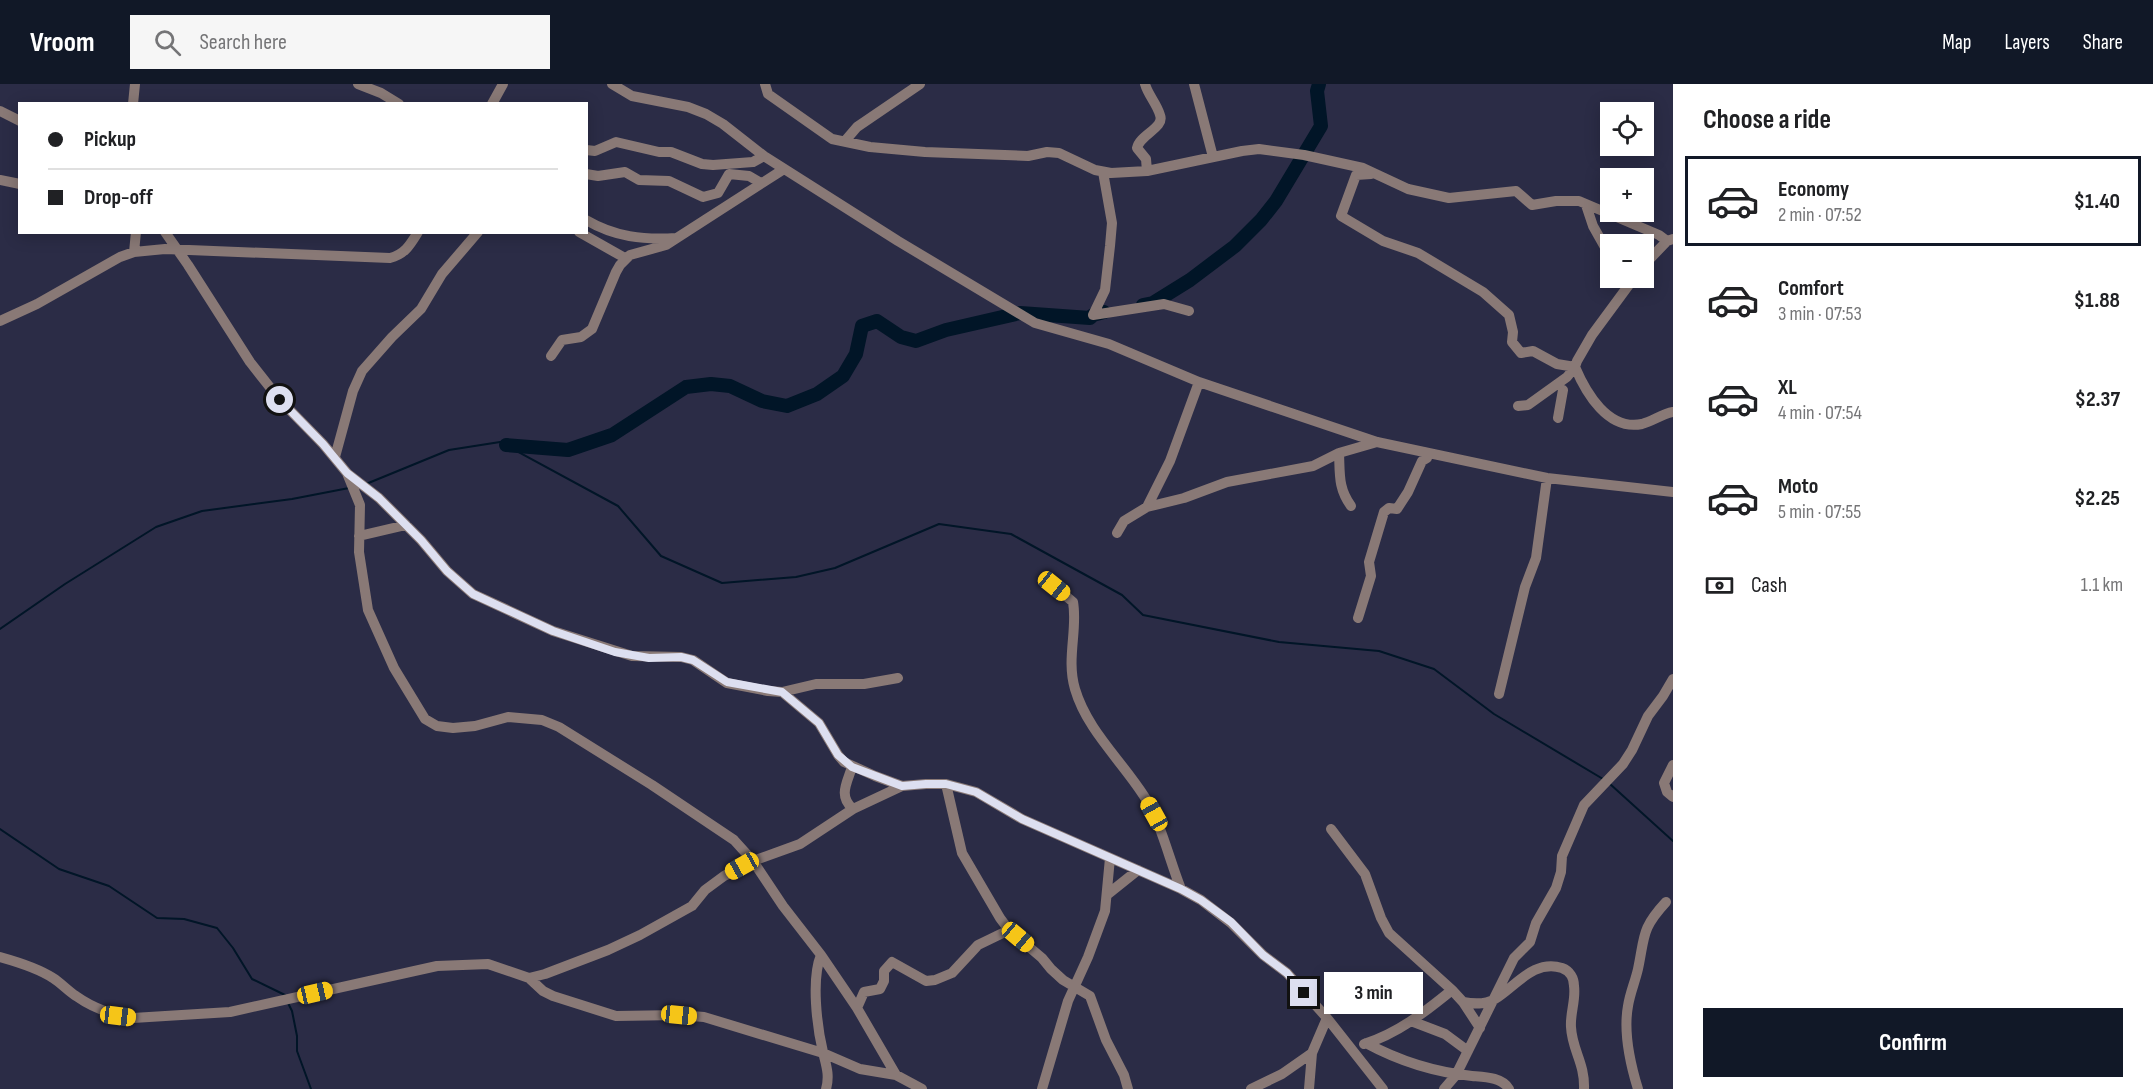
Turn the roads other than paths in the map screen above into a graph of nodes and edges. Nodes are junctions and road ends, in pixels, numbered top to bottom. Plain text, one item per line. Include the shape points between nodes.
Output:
1 (135, 84) edge
2 (358, 84) edge
3 (503, 84) edge
4 (612, 84) edge
5 (765, 84) edge
6 (920, 84) edge
7 (1145, 84) edge
8 (1194, 84) edge
9 (133, 102) edge
10 (396, 102) edge
11 (493, 102) edge
12 (0, 111) edge
13 (18, 120) edge
14 (845, 141) junction
15 (588, 150) edge
16 (764, 156) junction
17 (1213, 157) junction
18 (784, 169) junction
19 (1147, 171) junction
20 (1103, 172) junction
21 (588, 174) edge
22 (1377, 174) junction
23 (0, 180) edge
24 (761, 183) junction
25 (18, 184) edge
26 (1586, 205) junction
27 (588, 221) edge
28 (135, 234) edge
29 (167, 234) edge
30 (417, 234) edge
31 (476, 234) edge
32 (583, 234) edge
33 (676, 238) junction
34 (1600, 238) edge
35 (1670, 240) edge
36 (179, 250) junction
37 (134, 252) junction
38 (1654, 255) edge
39 (625, 258) junction
40 (1626, 288) edge
41 (1189, 311) dead end
42 (0, 321) edge
43 (551, 356) dead end
44 (1575, 367) junction
45 (1199, 382) junction
46 (1563, 390) dead end
47 (1518, 406) dead end
48 (1673, 412) edge
49 (1558, 418) dead end
50 (1377, 442) junction
51 (1339, 453) junction
52 (335, 458) junction
53 (1427, 458) dead end
54 (347, 473) junction
55 (1546, 478) junction
56 (1673, 492) edge
57 (1351, 506) dead end
58 (1147, 507) junction
59 (406, 525) junction
60 (1117, 533) dead end
61 (359, 536) junction
62 (1054, 586) dead end
63 (1358, 618) dead end
64 (897, 678) dead end
65 (1673, 679) edge
66 (782, 692) junction
67 (1499, 694) dead end
68 (1673, 765) edge
69 (852, 767) junction
70 (946, 784) junction
71 (902, 786) junction
72 (1673, 797) edge
73 (853, 809) junction
74 (1331, 829) dead end
75 (1110, 858) junction
76 (753, 861) junction
77 (1138, 870) junction
78 (1181, 889) junction
79 (1108, 894) junction
80 (1666, 902) dead end
81 (1009, 930) junction
82 (821, 955) junction
83 (0, 957) edge
84 (529, 978) junction
85 (1075, 987) junction
86 (1452, 990) junction
87 (1494, 999) junction
88 (1463, 1002) junction
89 (857, 1008) junction
90 (1327, 1018) junction
91 (1411, 1021) junction
92 (1480, 1028) junction
93 (1366, 1043) junction
94 (1352, 1048) junction
95 (1468, 1051) junction
96 (823, 1053) junction
97 (1312, 1053) junction
98 (896, 1075) junction
99 (1456, 1075) junction
100 (826, 1089) edge
101 (922, 1089) edge
102 (1042, 1089) edge
103 (1128, 1089) edge
104 (1251, 1089) edge
105 (1309, 1089) edge
106 (1383, 1089) edge
107 (1444, 1089) edge
108 (1509, 1089) edge
109 (1584, 1089) edge
110 (1638, 1089) edge

1 - 9 street
2 - 10 street
3 - 11 street
4 - 16 street via 632,96 706,114
5 - 14 street via 768,94 776,100 832,139
6 - 14 street via 857,127
7 - 19 street via 1161,119 1138,142
8 - 17 street
12 - 13 street
14 - 20 street via 925,152 1028,156 1059,153
15 - 16 street via 616,142 713,165 753,162
16 - 18 street
17 - 19 street
17 - 22 street via 1250,150 1277,151
18 - 24 street
18 - 45 street via 1035,323 1109,344
19 - 20 street
20 - 41 street via 1112,224 1105,290 1093,315 1164,304
21 - 24 street via 625,172 639,180 669,181 703,197 718,193 729,174
22 - 26 street via 1408,189 1449,198 1516,191 1532,205 1556,201 1579,201
22 - 44 street via 1356,175 1341,216 1383,241 1418,253 1483,292 1509,315 1512,342 1521,352 1533,351 1557,364
23 - 25 street
24 - 33 street
26 - 34 street
26 - 35 street
27 - 33 street via 622,235
28 - 37 street
29 - 36 street
30 - 36 street via 409,248 390,258
31 - 52 street via 442,274 421,309 362,371
32 - 39 street
33 - 39 street
35 - 38 street
36 - 37 street
36 - 52 street via 250,362
37 - 42 street
39 - 43 street via 592,329 581,337 562,340
40 - 44 street via 1592,334
44 - 47 street via 1563,381 1528,405
44 - 48 street via 1586,391 1609,416 1622,423 1641,424
45 - 50 street
45 - 58 street via 1170,461
46 - 49 street
50 - 51 street
50 - 55 street
51 - 57 street via 1341,489
51 - 58 street via 1313,466 1227,482
52 - 54 street
53 - 63 street via 1397,509 1384,512
54 - 59 street
54 - 61 street via 360,505
55 - 56 street
55 - 67 street via 1536,558 1525,587
58 - 60 street via 1124,521
59 - 61 street
59 - 66 street via 473,594 553,631 632,656 693,660 727,682
61 - 76 street via 368,610 394,668 425,719 446,728 475,726 508,717 550,723 734,840
62 - 78 street via 1074,608 1071,663 1084,710 1100,738 1144,795
64 - 66 street via 864,684 816,684
65 - 87 street via 1623,764 1584,805 1562,856 1556,888 1530,942 1514,958
66 - 69 street via 819,723 838,755
68 - 72 street via 1664,783
69 - 71 street
69 - 73 street via 844,796
70 - 71 street
70 - 75 street via 976,792 1022,819
70 - 81 street via 962,853
71 - 73 street
73 - 76 street via 800,844
74 - 86 street via 1365,874 1389,933
75 - 77 street
75 - 79 street
76 - 82 street
76 - 84 street via 711,884 692,906 640,935 579,962
77 - 78 street
77 - 79 street
78 - 90 street via 1231,922 1287,973
79 - 85 street
80 - 110 street via 1644,932 1628,1006 1627,1042
81 - 85 street
81 - 89 street via 978,945 952,973 935,980 926,981 892,962 884,971 880,989 864,992
82 - 89 street
82 - 96 street via 816,972
83 - 84 street via 52,978 94,1007 133,1018 230,1012 437,966 488,964
84 - 96 street via 553,996 616,1016 704,1017
85 - 102 street
85 - 103 street via 1087,993 1093,1002
86 - 88 street
86 - 91 street
87 - 88 street via 1484,1003
87 - 92 street
87 - 109 street via 1532,971 1545,967 1567,970 1574,985 1571,1028 1584,1072
88 - 92 street
89 - 98 street
90 - 94 street
90 - 97 street
91 - 93 street
91 - 95 street via 1445,1034
92 - 95 street
93 - 94 street
93 - 99 street via 1407,1063
94 - 106 street
95 - 99 street
96 - 98 street via 860,1068
96 - 100 street
97 - 104 street
97 - 105 street
98 - 101 street
99 - 107 street
99 - 108 street via 1498,1080

